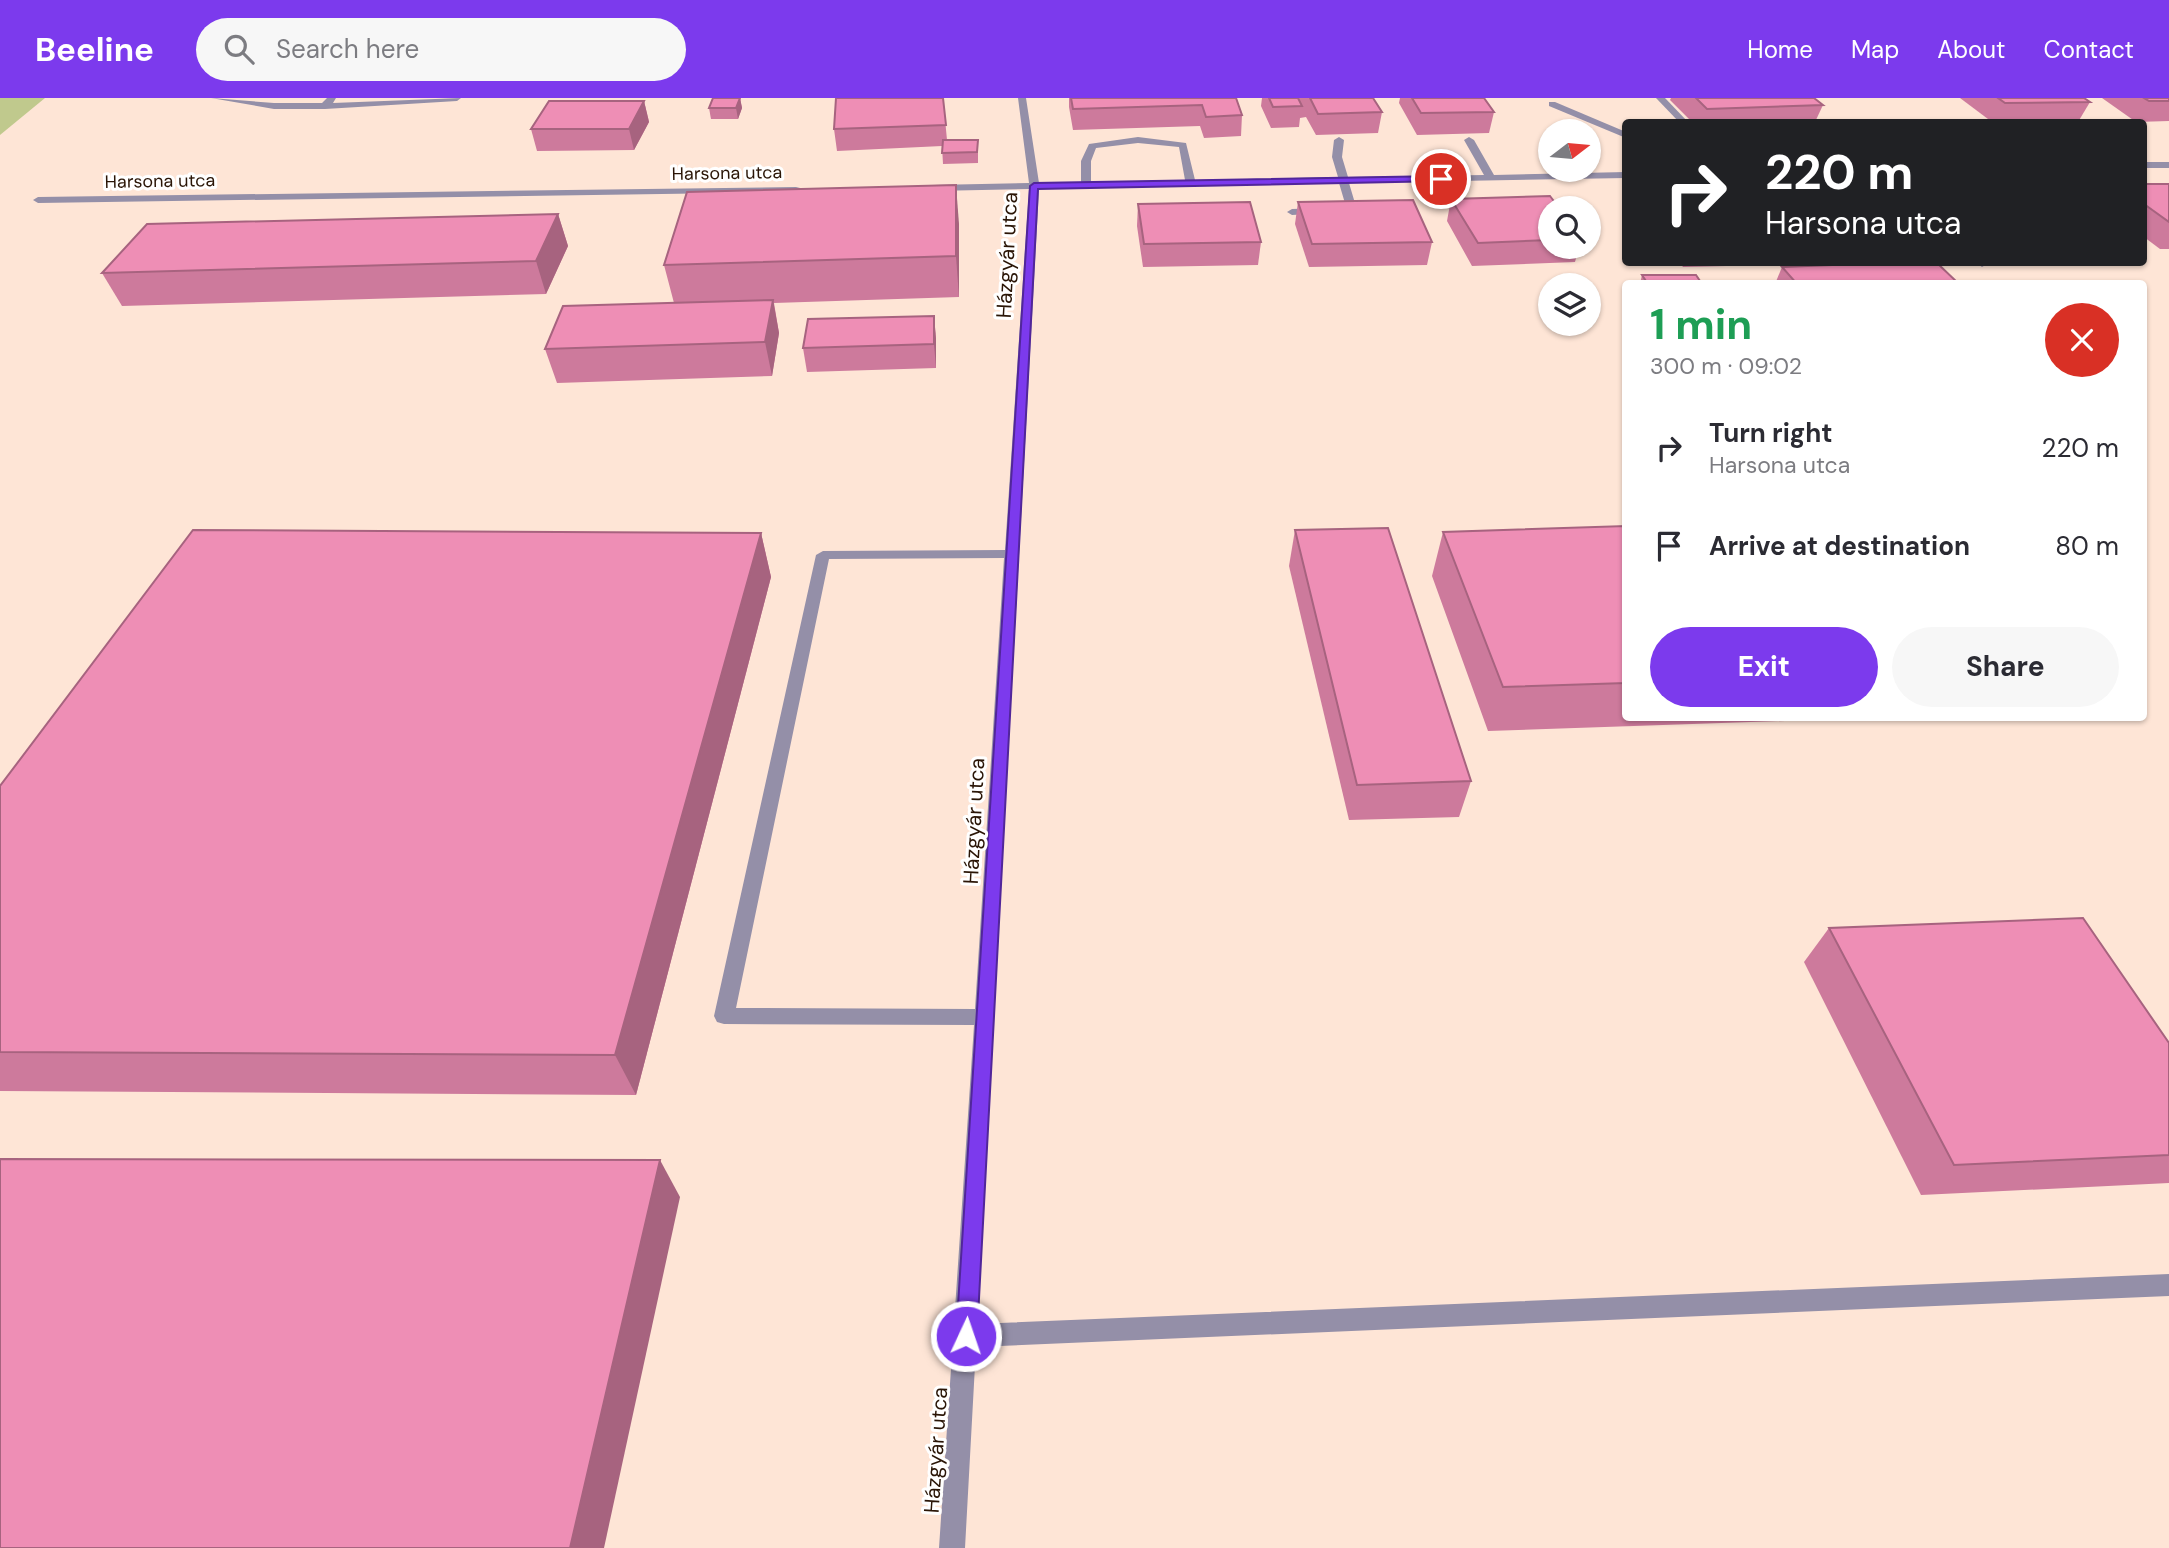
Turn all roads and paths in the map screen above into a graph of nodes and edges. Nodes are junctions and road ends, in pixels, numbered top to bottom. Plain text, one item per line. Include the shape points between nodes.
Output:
1 (215, 98) edge
2 (457, 98) edge
3 (1022, 98) edge
4 (1660, 98) edge
5 (328, 102) edge
6 (1552, 104) dead end
7 (1681, 119) edge
8 (1622, 133) edge
9 (1339, 140) edge
10 (1469, 140) edge
11 (2147, 165) edge
12 (2169, 165) edge
13 (1622, 175) edge
14 (1491, 178) junction
15 (1342, 181) junction
16 (1191, 183) junction
17 (1086, 185) junction
18 (1034, 186) junction
19 (925, 188) edge
20 (814, 189) edge
21 (38, 200) dead end
22 (1340, 210) edge
23 (1352, 210) junction
24 (1364, 210) edge
25 (1328, 211) edge
26 (1292, 212) dead end
27 (1012, 554) junction
28 (986, 1017) junction
29 (2169, 1285) edge
30 (966, 1336) junction
31 (952, 1548) edge

1 - 5 street via 274,106
2 - 5 street
3 - 18 street, Házgyár utca
4 - 7 street
6 - 8 street
9 - 15 street
10 - 14 street
11 - 12 street
13 - 14 street
14 - 15 street
15 - 16 street via 1233,188
15 - 23 street
16 - 17 street
16 - 17 street via 1183,145 1150,139 1092,146 1086,161
17 - 18 street
18 - 19 street
18 - 27 street, Házgyár utca
20 - 21 street, Harsona utca
22 - 23 street
23 - 24 street
25 - 26 street
27 - 28 street, Házgyár utca
27 - 28 street via 823,555 724,1016
28 - 30 street, Házgyár utca
29 - 30 street
30 - 31 street, Házgyár utca

